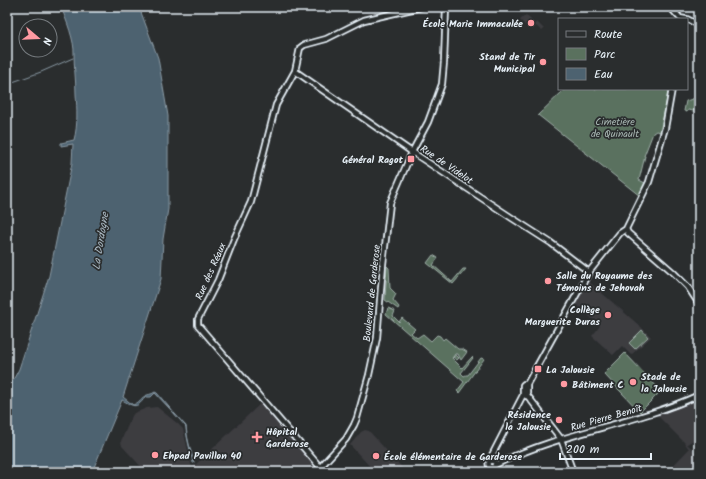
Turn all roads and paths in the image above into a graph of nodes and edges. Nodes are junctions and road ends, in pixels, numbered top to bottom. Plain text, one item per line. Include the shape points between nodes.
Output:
1 (421, 7) edge
2 (446, 7) edge
3 (670, 7) edge
4 (682, 8) edge
5 (674, 11) junction
6 (682, 18) edge
7 (683, 18) edge
8 (688, 21) edge
9 (699, 25) edge
10 (295, 71) junction
11 (672, 90) edge
12 (412, 152) junction
13 (626, 229) junction
14 (589, 272) junction
15 (699, 304) edge
16 (525, 395) junction
17 (699, 395) edge
18 (561, 439) junction
19 (320, 467) junction
20 (317, 472) edge
21 (573, 472) edge

1 - 10 street, Rue des Réaux via 364,20 326,39 304,45 300,48
2 - 12 street, Boulevard de Garderose via 442,84 428,122
3 - 5 street
4 - 5 street
4 - 7 street
5 - 6 street
8 - 9 street
10 - 12 street, Rue de Videlot
10 - 19 street, Rue des Réaux via 276,105 251,202 218,280 198,319 198,325
11 - 13 street via 665,128 649,182
12 - 14 street, Rue de Videlot via 551,243
12 - 19 street, Boulevard de Garderose via 390,203 377,338 356,421 346,439
13 - 14 street
13 - 15 street via 628,234 674,272
14 - 16 street via 527,384 523,385
16 - 18 street
16 - 18 street, Rue Pierre Benoît via 491,457 493,463
17 - 18 street, Rue Pierre Benoît via 655,412
18 - 21 street
19 - 20 street, Boulevard de Garderose

